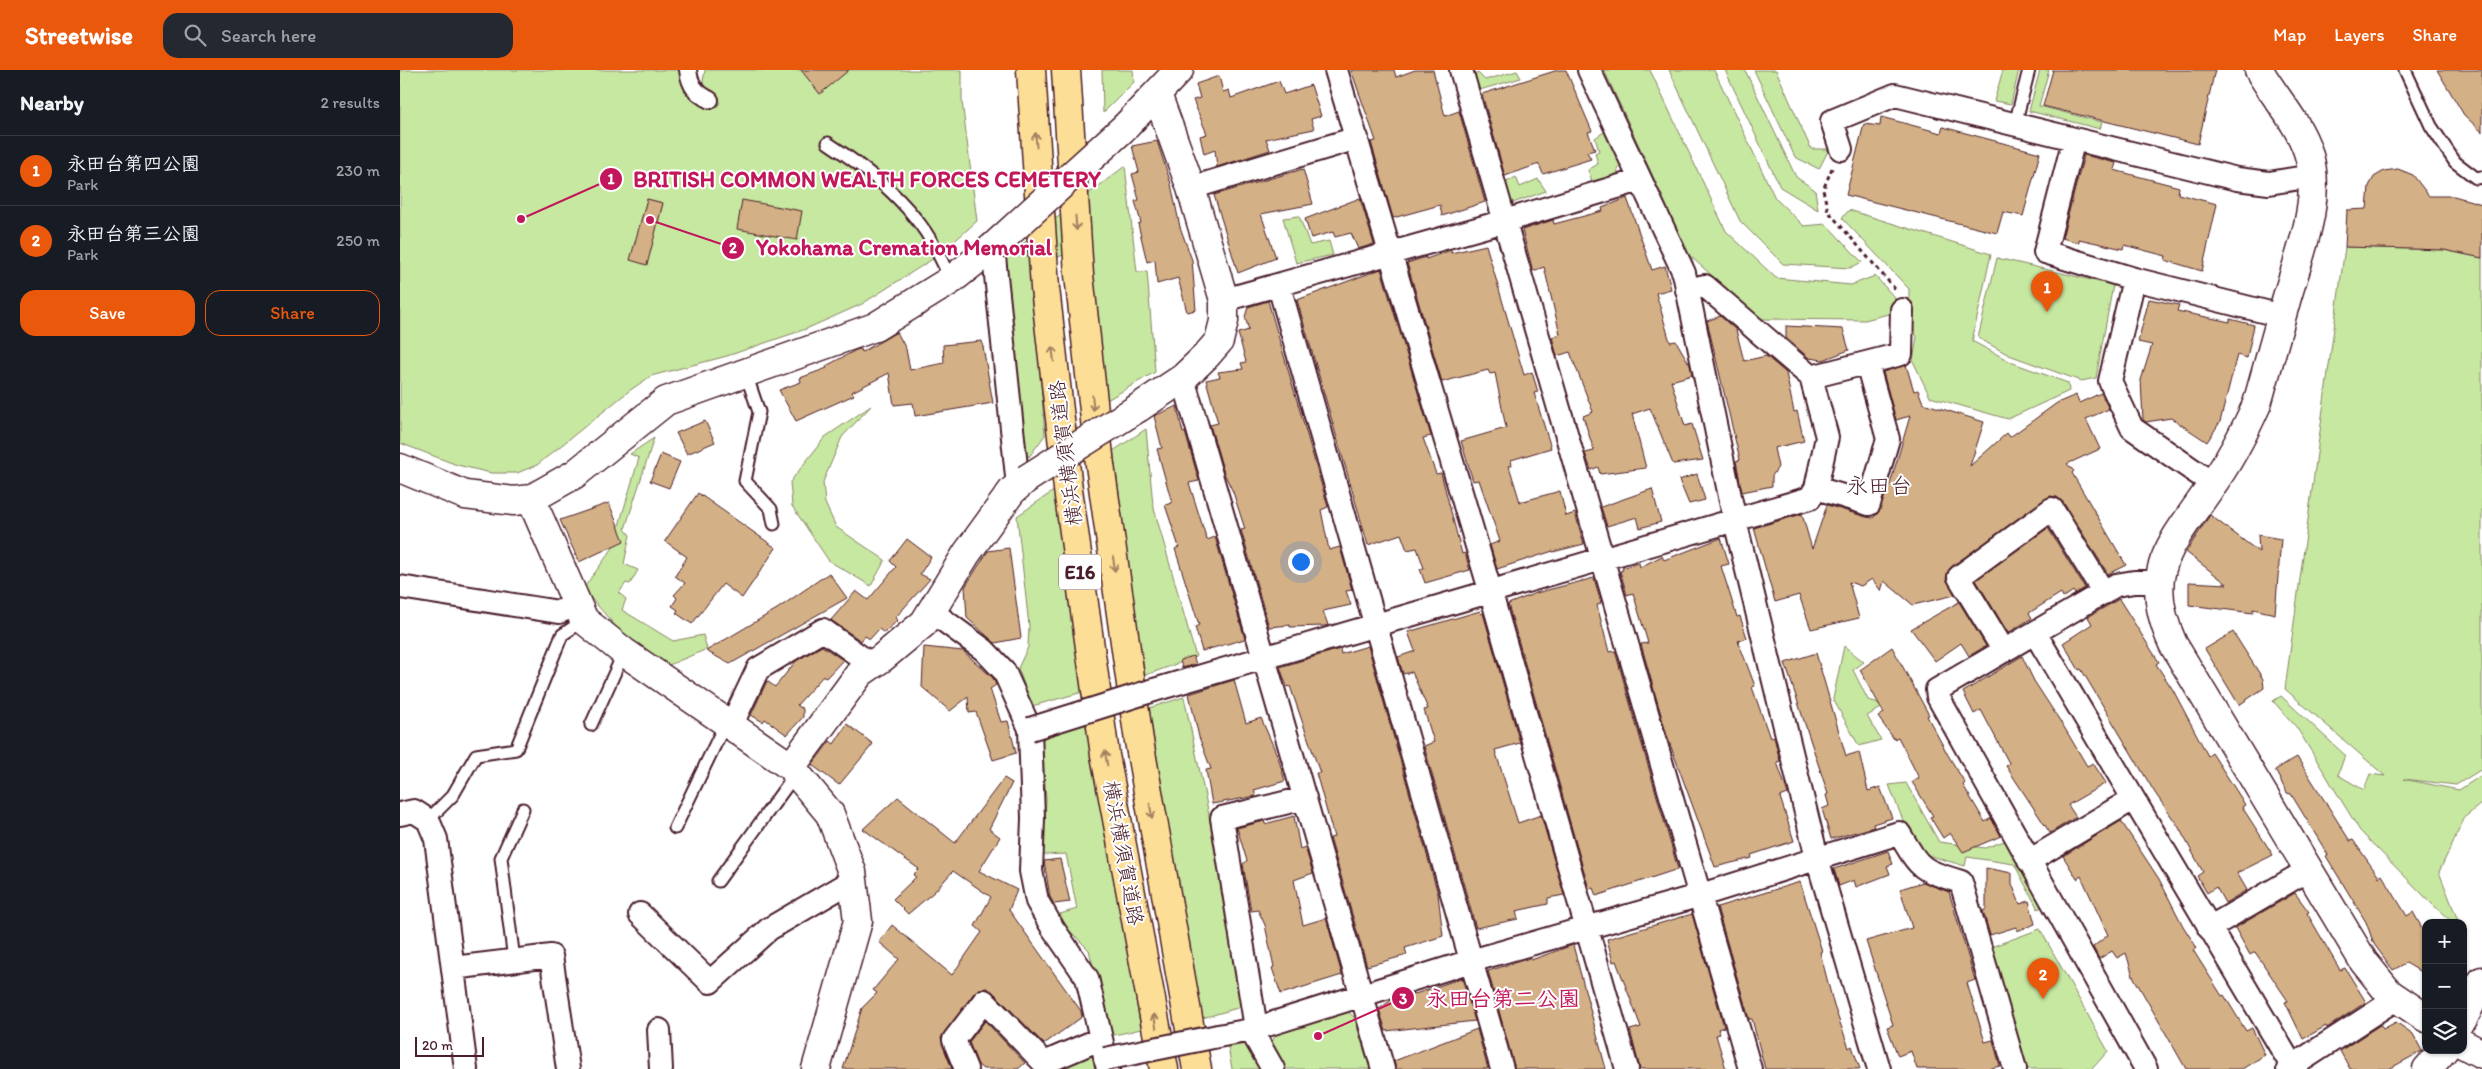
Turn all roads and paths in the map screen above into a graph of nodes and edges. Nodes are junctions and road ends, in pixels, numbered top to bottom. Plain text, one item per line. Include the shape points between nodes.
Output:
1 (688, 70) edge
2 (1031, 70) edge
3 (1066, 70) edge
4 (1180, 70) edge
5 (1336, 70) edge
6 (1461, 70) edge
7 (1588, 70) edge
8 (2029, 70) edge
9 (2258, 70) edge
10 (2405, 70) edge
11 (1157, 94) junction
12 (710, 100) dead end
13 (2015, 124) junction
14 (1357, 138) junction
15 (2074, 139) junction
16 (828, 143) dead end
17 (1842, 149) dead end
18 (1829, 174) dead end
19 (2312, 176) junction
20 (2480, 179) edge
21 (1640, 180) junction
22 (1191, 188) junction
23 (1505, 221) junction
24 (993, 247) junction
25 (1390, 253) junction
26 (2134, 279) junction
27 (951, 280) junction
28 (1279, 286) junction
29 (1687, 290) junction
30 (1224, 300) junction
31 (1900, 301) joint
32 (2282, 316) junction
33 (1868, 362) junction
34 (746, 374) junction
35 (1811, 377) junction
36 (1183, 378) junction
37 (400, 468) edge
38 (1022, 482) junction
39 (2214, 484) junction
40 (1816, 488) junction
41 (531, 499) junction
42 (1735, 521) junction
43 (774, 524) dead end
44 (1603, 559) junction
45 (2160, 582) junction
46 (400, 588) edge
47 (1490, 590) junction
48 (2104, 593) junction
49 (931, 611) junction
50 (581, 612) junction
51 (1374, 626) junction
52 (2035, 633) junction
53 (2004, 650) junction
54 (624, 652) junction
55 (1264, 658) junction
56 (872, 665) junction
57 (729, 724) junction
58 (591, 726) dead end
59 (1030, 729) junction
60 (794, 770) junction
61 (1305, 798) junction
62 (2133, 799) junction
63 (523, 809) dead end
64 (400, 814) edge
65 (428, 820) junction
66 (675, 828) dead end
67 (1817, 858) junction
68 (2030, 861) junction
69 (2308, 870) junction
70 (853, 880) junction
71 (718, 881) dead end
72 (1701, 895) junction
73 (640, 914) dead end
74 (1586, 926) junction
75 (2209, 928) junction
76 (514, 960) junction
77 (1471, 961) junction
78 (453, 968) junction
79 (2482, 981) edge
80 (1362, 994) junction
81 (2396, 999) junction
82 (2467, 1011) edge
83 (2422, 1015) edge
84 (1254, 1029) junction
85 (659, 1030) dead end
86 (2467, 1046) edge
87 (2440, 1054) edge
88 (2482, 1054) edge
89 (1104, 1056) edge
90 (1041, 1066) edge
91 (2290, 1068) edge
92 (466, 1069) edge
93 (568, 1069) edge
94 (660, 1069) edge
95 (816, 1069) edge
96 (966, 1069) edge
97 (1164, 1069) edge
98 (1197, 1069) edge
99 (1273, 1069) edge
100 (1382, 1069) edge
101 (1502, 1069) edge
102 (1627, 1069) edge
103 (1750, 1069) edge
104 (1879, 1069) edge
105 (2015, 1069) edge
106 (2146, 1069) edge
107 (2427, 1069) edge

1 - 12 street via 690,82 698,94
97 -> 2 highway, 横浜横須賀道路 / E16 via 1106,755 1068,489 1045,288
3 -> 98 highway, 横浜横須賀道路 / E16 via 1079,275 1100,466 1139,741
4 - 11 street
5 - 14 street
6 - 23 street
7 - 21 street
8 - 13 lane
9 - 19 street via 2291,117 2308,152
10 - 20 lane via 2431,126 2455,162
11 - 22 street
11 - 24 street, bridge
13 - 15 street
13 - 17 street via 1895,94 1832,121
14 - 22 street
14 - 25 street
15 - 19 street via 2237,179 2269,183
15 - 26 street via 2045,252
16 - 27 lane via 858,163 917,220
18 - 31 path via 1824,190 1828,211
19 - 32 street via 2309,216
21 - 23 street
21 - 29 street via 1684,273
22 - 30 street
23 - 25 street
23 - 44 street
24 - 27 street
24 - 38 street
25 - 28 street
25 - 47 street
26 - 32 street
26 - 39 street via 2110,381 2132,428
27 - 34 street via 875,327
28 - 30 street
28 - 51 street
29 - 35 street via 1705,286
29 - 42 street
30 - 36 street via 1224,321 1219,340
31 - 33 street via 1901,354
32 - 39 street via 2256,404
33 - 35 street
33 - 40 street via 1888,439 1869,504
34 - 41 street via 666,401 574,474
34 - 43 lane via 758,412 745,481 771,509
35 - 40 street via 1827,438
36 - 38 street, bridge
36 - 55 street
37 - 41 street via 465,495 514,501
38 - 49 street via 967,553
39 - 45 street via 2173,542
40 - 42 street via 1810,498
41 - 50 street
42 - 44 street
42 - 67 street
44 - 47 street
44 - 72 street
45 - 48 street via 2116,585
45 - 69 street via 2160,608 2173,644
46 - 50 street via 559,612
47 - 51 street
47 - 74 street
48 - 52 street
48 - 53 street via 2052,509 1959,577
49 - 56 street via 924,623
49 - 59 street via 984,650 1004,671
50 - 54 street
50 - 65 lane via 562,635 516,749 476,755 452,796
51 - 55 street
51 - 77 street
52 - 53 street
52 - 62 street
53 - 68 street via 1938,690 1938,697
54 - 57 street
54 - 58 lane
55 - 59 street, bridge
55 - 61 street
56 - 57 street via 823,630 758,669
56 - 60 street via 860,673 846,690
57 - 60 street
57 - 66 lane
59 - 89 street via 1033,818 1030,871 1037,901 1087,978
60 - 70 street via 830,814
60 - 71 lane
61 - 80 street
61 - 84 street via 1222,818
62 - 68 street
62 - 75 street
63 - 76 lane via 502,858
64 - 65 street via 414,811
65 - 78 street via 436,839
67 - 72 street
67 - 104 street
67 - 105 street via 1899,833 1924,870 1961,882
68 - 106 street
69 - 75 street
69 - 81 street via 2371,973
70 - 73 street via 769,930 710,982
70 - 95 street via 858,921
72 - 74 street
72 - 103 street
74 - 77 street
74 - 102 street
75 - 91 street
76 - 78 street
76 - 93 street via 551,956
77 - 80 street
77 - 101 street
78 - 92 street
79 - 82 street
80 - 84 street
80 - 100 street
81 - 83 street
81 - 91 street
84 - 89 street, bridge
84 - 99 street
85 - 94 street
86 - 88 street
87 - 107 street
89 - 90 street
90 - 96 street via 984,1001 954,1040

